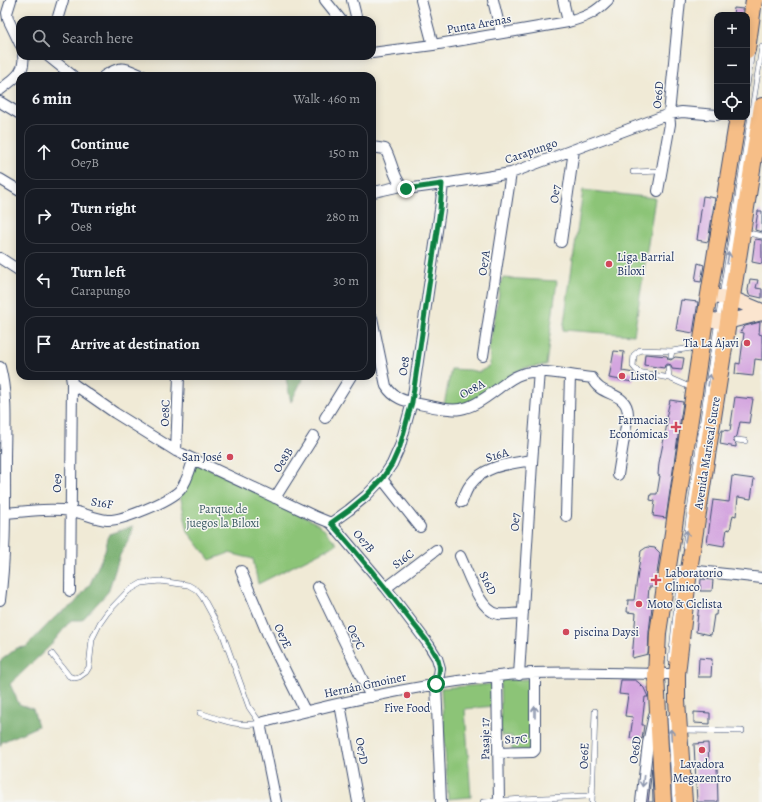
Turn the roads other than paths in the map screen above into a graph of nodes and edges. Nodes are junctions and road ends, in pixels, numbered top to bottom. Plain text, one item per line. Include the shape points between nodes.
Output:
1 (11, 0) edge
2 (63, 0) edge
3 (325, 0) edge
4 (352, 0) edge
5 (422, 0) edge
6 (493, 0) edge
7 (563, 0) edge
8 (608, 0) edge
9 (680, 0) edge
10 (754, 0) edge
11 (759, 0) edge
12 (58, 16) edge
13 (338, 16) edge
14 (356, 16) edge
15 (568, 22) junction
16 (16, 30) edge
17 (501, 33) junction
18 (432, 45) junction
19 (747, 48) edge
20 (762, 48) edge
21 (376, 52) edge
22 (23, 60) edge
23 (53, 60) edge
24 (20, 72) edge
25 (68, 72) edge
26 (111, 72) edge
27 (132, 72) edge
28 (16, 76) edge
29 (747, 84) edge
30 (0, 90) edge
31 (0, 102) edge
32 (762, 106) edge
33 (16, 112) edge
34 (669, 114) junction
35 (714, 115) edge
36 (738, 120) edge
37 (742, 120) edge
38 (376, 148) edge
39 (574, 150) junction
40 (661, 171) junction
41 (633, 172) dead end
42 (511, 173) junction
43 (0, 179) edge
44 (442, 184) junction
45 (401, 186) junction
46 (733, 187) dead end
47 (16, 189) edge
48 (658, 191) dead end
49 (376, 192) edge
50 (743, 232) junction
51 (762, 236) edge
52 (561, 242) dead end
53 (0, 258) edge
54 (16, 268) edge
55 (718, 296) junction
56 (762, 312) edge
57 (714, 321) junction
58 (704, 344) junction
59 (376, 347) edge
60 (483, 356) dead end
61 (0, 367) edge
62 (668, 368) dead end
63 (539, 371) junction
64 (570, 376) junction
65 (669, 378) junction
66 (72, 380) edge
67 (179, 380) edge
68 (349, 380) edge
69 (695, 389) junction
70 (412, 402) junction
71 (325, 418) dead end
72 (314, 436) dead end
73 (737, 440) dead end
74 (745, 441) dead end
75 (176, 451) junction
76 (193, 460) junction
77 (532, 460) junction
78 (618, 475) dead end
79 (382, 479) junction
80 (275, 498) junction
81 (462, 502) dead end
82 (70, 511) junction
83 (5, 512) junction
84 (566, 516) dead end
85 (331, 523) junction
86 (420, 527) dead end
87 (436, 550) dead end
88 (683, 554) dead end
89 (460, 556) dead end
90 (685, 566) junction
91 (241, 571) dead end
92 (762, 578) edge
93 (318, 587) dead end
94 (386, 588) junction
95 (70, 591) dead end
96 (669, 598) dead end
97 (0, 600) edge
98 (523, 613) junction
99 (52, 654) dead end
100 (519, 674) junction
101 (535, 674) junction
102 (666, 675) junction
103 (497, 677) junction
104 (436, 684) junction
105 (371, 697) junction
106 (656, 701) junction
107 (340, 704) junction
108 (670, 710) dead end
109 (305, 711) junction
110 (595, 711) dead end
111 (200, 713) dead end
112 (664, 718) dead end
113 (260, 723) junction
114 (679, 730) junction
115 (742, 731) dead end
116 (498, 753) junction
117 (593, 794) junction
118 (499, 800) junction
119 (522, 800) edge
120 (276, 802) edge
121 (358, 802) edge
122 (441, 802) edge
123 (483, 802) edge
124 (592, 802) edge
125 (641, 802) edge
126 (663, 802) edge
127 (669, 802) edge
128 (675, 802) edge
129 (684, 802) edge

1 - 16 street via 8,19
2 - 12 street
3 - 13 street
4 - 14 street
5 - 18 street
6 - 17 street
7 - 15 street
8 - 15 street, Punta Arenas via 598,10
9 - 34 street, Oe6D
10 - 19 main road
11 - 29 lane
15 - 17 street, Punta Arenas
17 - 18 street, Punta Arenas
18 - 21 street, Punta Arenas
55 -> 20 lane
22 - 24 street
23 - 25 street
26 - 27 street via 122,68
28 - 30 street
31 - 33 street
32 - 50 main road, Avenida Mariscal Sucre via 756,169
34 - 35 street, Carapungo via 682,112
34 - 39 street, Carapungo
34 - 40 street, Oe6D via 670,124
36 - 55 main road, Avenida Mariscal Sucre
37 - 46 lane
38 - 45 street via 385,149
39 - 42 street, Carapungo
39 - 52 street, Oe7
40 - 41 lane
40 - 48 street, Oe6D
42 - 44 street, Carapungo
42 - 60 street, Oe7A
43 - 47 street
44 - 45 street, Carapungo via 406,189
44 - 70 street, Oe8
45 - 49 street, Carapungo
50 - 51 lane
50 - 55 main road, Avenida Mariscal Sucre
53 - 54 street
55 - 56 street
55 - 57 main road, Avenida Mariscal Sucre
55 - 57 main road, Avenida Mariscal Sucre
56 - 57 street
57 - 58 main road, Avenida Mariscal Sucre
88 -> 57 lane
57 - 90 main road, Avenida Mariscal Sucre via 712,436
58 - 65 lane via 671,354 640,350 634,355 633,366 638,372
58 - 69 main road, Avenida Mariscal Sucre
58 - 96 lane
59 - 70 street, Oe8A via 386,386 395,397
61 - 83 street via 5,410
62 - 65 lane
63 - 64 street, Oe8A
63 - 70 street, Oe8A via 514,377 483,400 458,410
63 - 77 street, Oe7
64 - 78 street, Oe8A via 592,378 598,387 628,406
64 - 84 street
65 - 69 lane
66 - 75 street, Oe7B via 115,413
66 - 82 street, Oe9
67 - 75 street, Oe8C
68 - 71 street
69 - 102 main road, Avenida Mariscal Sucre via 658,633
70 - 79 street, Oe8 via 400,446
72 - 80 street, Oe8B
73 - 74 lane
75 - 76 street, Oe7B
76 - 80 street, Oe7B
76 - 82 street, S16F via 186,481 179,490 166,500 150,507 107,520
77 - 81 street, S16A via 498,466 486,471 469,486
77 - 98 street, Oe7
79 - 85 street, Oe8
79 - 86 street
80 - 85 street, Oe7B
82 - 83 street, S16F
82 - 95 street, Oe9
83 - 97 street
85 - 94 street, Oe7B
87 - 94 street, S16C
89 - 98 street, S16D via 480,599 487,608 500,614
90 - 92 street
90 - 102 main road, Avenida Mariscal Sucre
91 - 109 street, Oe7E via 270,640
93 - 105 street, Oe7C
94 - 104 street, Oe7B via 437,658 440,668
98 - 100 street, Oe7
99 - 113 lane via 69,676 79,677 89,667 92,639 98,626 128,591 142,583 160,581 188,585 203,598 223,635 249,707
100 - 101 street, Hernán Gmoiner
100 - 103 street, Hernán Gmoiner
101 - 102 street, Hernán Gmoiner
116 -> 101 street, S17C via 535,750
102 - 106 main road, Avenida Mariscal Sucre
102 - 114 main road, Avenida Mariscal Sucre
103 - 104 street, Hernán Gmoiner
103 - 116 street, Pasaje 17
104 - 105 street, Hernán Gmoiner
104 - 122 street, Oe7B
105 - 107 street, Hernán Gmoiner
106 -> 125 street, Oe6D
106 - 126 main road, Avenida Mariscal Sucre
107 - 109 street, Hernán Gmoiner
107 - 121 street, Oe7D
128 -> 108 lane
109 - 113 street, Hernán Gmoiner
110 - 117 lane, Oe6E
111 - 113 lane via 240,725
112 - 127 lane
113 - 120 street
114 - 115 lane
114 - 129 main road, Avenida Mariscal Sucre
116 - 118 street, Pasaje 17
117 - 119 lane
117 - 124 lane, Oe6E
118 - 119 lane
118 - 123 lane

